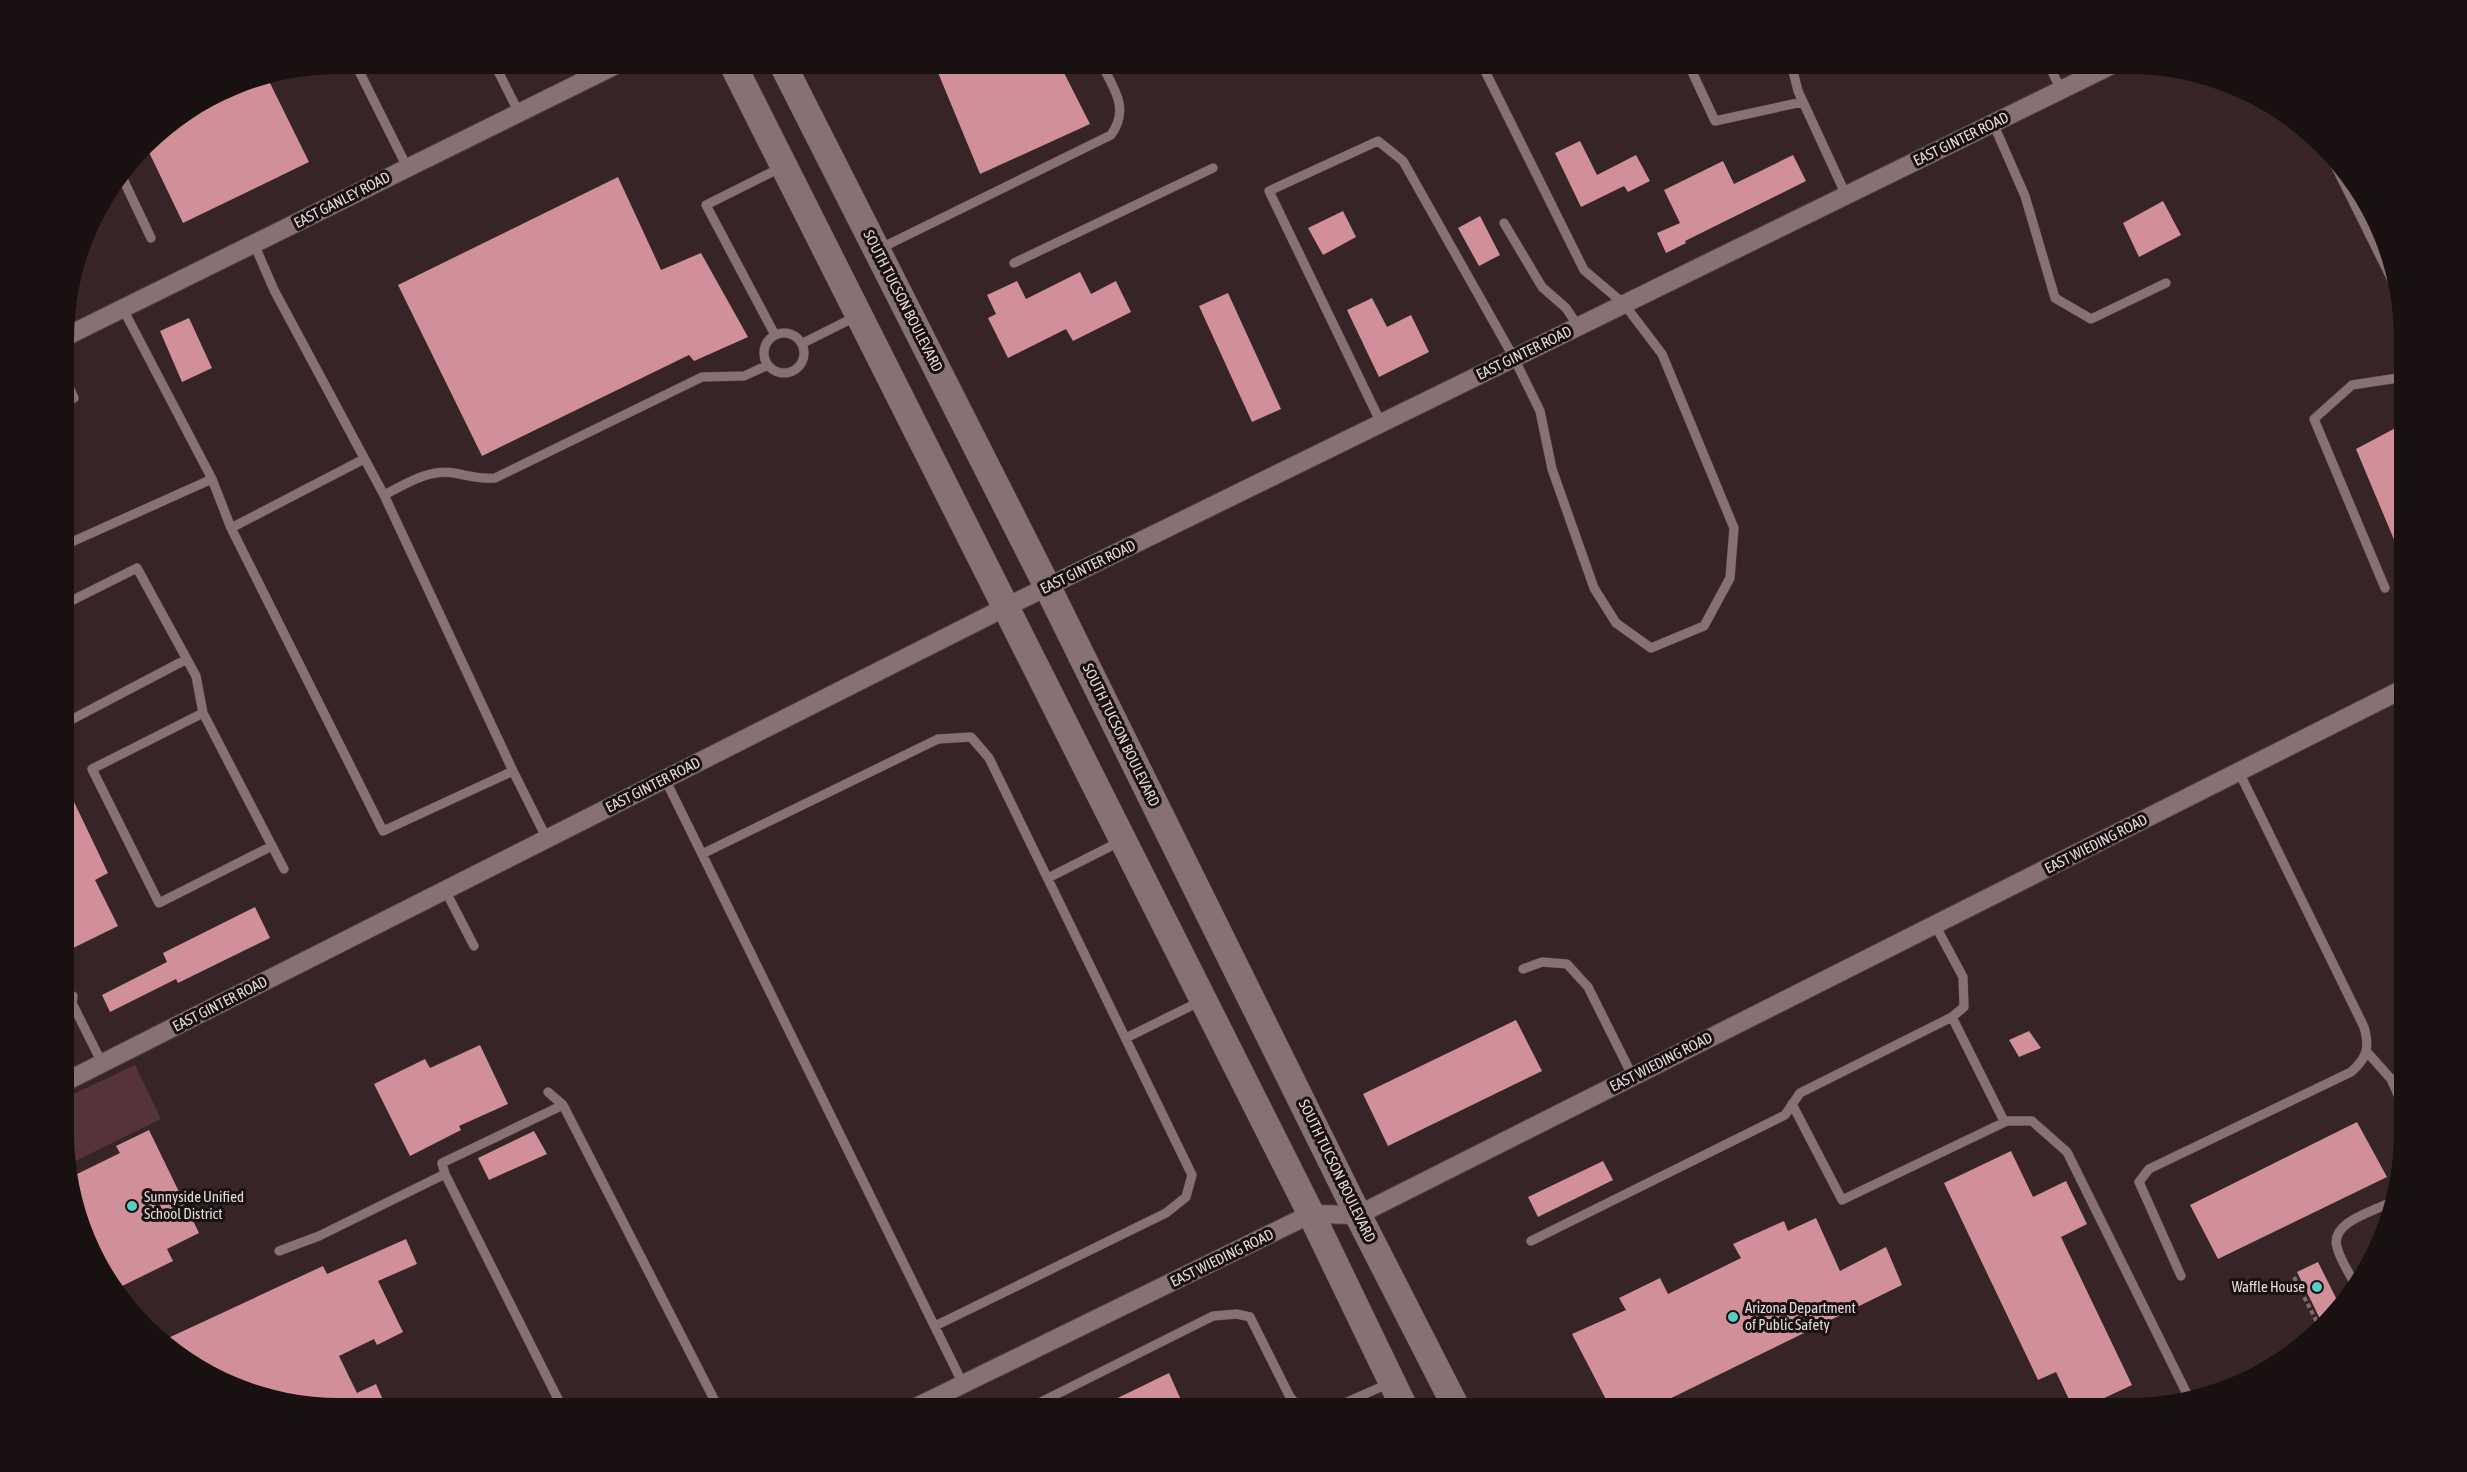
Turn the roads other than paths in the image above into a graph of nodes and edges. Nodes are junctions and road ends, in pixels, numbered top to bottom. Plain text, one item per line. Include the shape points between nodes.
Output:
1 (360, 74) edge
2 (500, 74) edge
3 (598, 74) edge
4 (737, 74) edge
5 (788, 74) edge
6 (1107, 74) edge
7 (1486, 74) edge
8 (1693, 74) edge
9 (1794, 74) edge
10 (2053, 74) edge
11 (2093, 74) edge
12 (2061, 90) junction
13 (1802, 102) junction
14 (519, 113) junction
15 (1993, 123) junction
16 (783, 166) junction
17 (407, 167) junction
18 (1213, 168) dead end
19 (124, 182) edge
20 (2348, 190) edge
21 (1846, 195) junction
22 (1504, 223) dead end
23 (151, 238) dead end
24 (255, 244) junction
25 (877, 250) junction
26 (2379, 253) edge
27 (1014, 264) dead end
28 (2166, 283) dead end
29 (1624, 304) junction
30 (123, 309) junction
31 (859, 315) junction
32 (1578, 326) junction
33 (74, 333) edge
34 (775, 335) junction
35 (803, 343) junction
36 (1514, 358) junction
37 (768, 364) junction
38 (2394, 379) edge
39 (1381, 423) junction
40 (364, 459) junction
41 (212, 479) junction
42 (384, 495) junction
43 (231, 528) junction
44 (74, 541) edge
45 (1047, 586) junction
46 (2385, 588) dead end
47 (74, 600) edge
48 (1005, 607) junction
49 (187, 659) junction
50 (2394, 694) edge
51 (203, 713) junction
52 (74, 718) edge
53 (513, 771) junction
54 (2239, 772) junction
55 (665, 779) junction
56 (547, 839) junction
57 (1123, 840) junction
58 (272, 846) junction
59 (702, 854) junction
60 (284, 870) dead end
61 (1048, 878) junction
62 (446, 890) junction
63 (1935, 925) junction
64 (474, 946) dead end
65 (1523, 969) dead end
66 (1204, 1000) junction
67 (74, 1007) edge
68 (1952, 1017) junction
69 (1126, 1038) junction
70 (2367, 1052) junction
71 (102, 1063) junction
72 (74, 1077) edge
73 (1633, 1077) junction
74 (2394, 1086) edge
75 (548, 1092) dead end
76 (1792, 1104) junction
77 (563, 1105) junction
78 (2007, 1121) junction
79 (445, 1174) junction
80 (2383, 1206) edge
81 (1311, 1214) junction
82 (1358, 1215) junction
83 (1531, 1241) dead end
84 (279, 1251) dead end
85 (2181, 1276) dead end
86 (2351, 1277) edge
87 (935, 1326) junction
88 (1392, 1382) junction
89 (963, 1384) junction
90 (2186, 1392) edge
91 (558, 1399) edge
92 (714, 1399) edge
93 (932, 1399) edge
94 (1047, 1399) edge
95 (1292, 1399) edge
96 (1354, 1399) edge
97 (1400, 1399) edge
98 (1452, 1399) edge

1 - 17 lane
2 - 14 lane
3 - 14 street, EAST GANLEY ROAD
4 - 16 main road
5 - 25 main road, SOUTH TUCSON BOULEVARD
6 - 25 lane via 1121,111 1119,124 1111,135
7 - 29 lane via 1584,270
8 - 13 lane via 1715,121
9 - 13 lane
10 - 12 lane
11 - 12 street, EAST GINTER ROAD
12 - 15 street, EAST GINTER ROAD
13 - 21 lane
14 - 17 street, EAST GANLEY ROAD
15 - 21 street, EAST GINTER ROAD
15 - 28 lane via 2025,196 2055,297 2091,319
16 - 31 main road
16 - 34 lane via 706,205
17 - 24 street, EAST GANLEY ROAD
18 - 27 lane
19 - 23 lane
20 - 26 lane
21 - 29 street, EAST GINTER ROAD
22 - 32 lane via 1542,287 1566,308
24 - 30 street, EAST GANLEY ROAD
24 - 40 lane via 274,290
25 - 45 main road, SOUTH TUCSON BOULEVARD
29 - 32 street, EAST GINTER ROAD
29 - 36 lane via 1662,354 1734,528 1730,578 1704,626 1651,648 1616,623 1594,588 1552,469 1540,411
30 - 33 street, EAST GANLEY ROAD
30 - 41 lane
31 - 35 lane
31 - 48 main road
32 - 36 street, EAST GINTER ROAD
34 - 35 lane via 785,332
34 - 37 lane via 765,347
35 - 37 lane via 804,357 797,369 784,373
36 - 39 street, EAST GINTER ROAD
36 - 39 lane via 1403,161 1378,141 1269,190
37 - 42 lane via 744,376 702,377 495,478 475,479 452,473 424,475
38 - 46 lane via 2352,385 2314,419
39 - 45 street, EAST GINTER ROAD
40 - 42 lane
40 - 43 lane
41 - 43 lane
41 - 44 lane
42 - 53 lane
43 - 53 lane via 383,831
45 - 48 street, EAST GINTER ROAD
45 - 82 main road, SOUTH TUCSON BOULEVARD
47 - 49 lane via 137,568
48 - 55 street, EAST GINTER ROAD
48 - 57 main road
49 - 51 lane via 196,676
49 - 52 lane
50 - 54 street, EAST WIEDING ROAD
51 - 58 lane
51 - 58 lane via 92,769 159,903
53 - 56 lane
54 - 63 street, EAST WIEDING ROAD
54 - 70 lane via 2364,1027
55 - 56 street, EAST GINTER ROAD
55 - 59 lane
56 - 62 street, EAST GINTER ROAD
57 - 61 lane
57 - 66 main road
58 - 60 lane
59 - 61 lane via 938,739 971,737 989,758
59 - 87 lane
61 - 69 lane
62 - 64 lane
62 - 71 street, EAST GINTER ROAD
63 - 68 lane via 1963,977 1964,1007
63 - 73 street, EAST WIEDING ROAD
65 - 73 lane via 1542,962 1567,964 1588,987
66 - 69 lane
66 - 81 main road
67 - 71 lane
68 - 76 lane via 1800,1093
68 - 78 lane
69 - 87 lane via 1192,1175 1186,1197 1166,1213
70 - 74 lane
70 - 85 lane via 2351,1072 2149,1169 2139,1182
71 - 72 street, EAST GINTER ROAD
73 - 82 street, EAST WIEDING ROAD
75 - 77 lane
76 - 78 lane via 1842,1200
76 - 83 lane via 1785,1115
77 - 79 lane via 441,1163
77 - 92 lane
78 - 90 lane via 2032,1121 2067,1152
79 - 84 lane via 319,1236
79 - 91 lane
80 - 86 lane via 2341,1229 2336,1238
81 - 82 street, EAST WIEDING ROAD
81 - 88 main road
81 - 89 street, EAST WIEDING ROAD
82 - 98 main road, SOUTH TUCSON BOULEVARD
87 - 89 lane
88 - 96 lane
88 - 97 main road
89 - 93 street, EAST WIEDING ROAD
94 - 95 lane via 1213,1316 1237,1314 1250,1317

